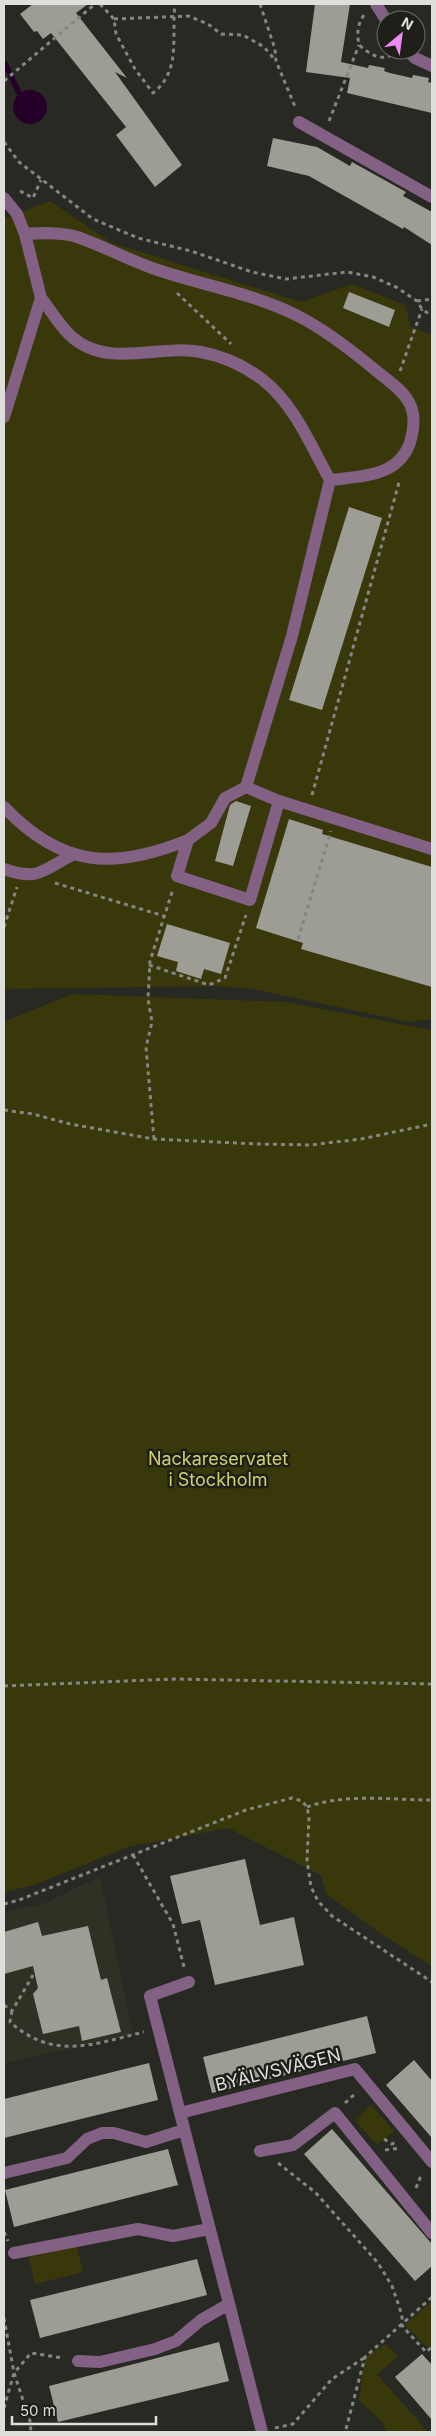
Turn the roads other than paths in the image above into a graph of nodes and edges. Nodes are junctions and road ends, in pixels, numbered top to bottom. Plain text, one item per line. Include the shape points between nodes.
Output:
1 (419, 60) edge
2 (432, 66) edge
3 (299, 122) road end
4 (432, 197) edge
5 (4, 198) edge
6 (25, 234) junction
7 (42, 298) junction
8 (4, 417) edge
9 (330, 480) junction
10 (246, 787) junction
11 (279, 801) junction
12 (4, 807) edge
13 (188, 840) junction
14 (432, 849) edge
15 (72, 855) junction
16 (4, 869) edge
17 (189, 1982) road end
18 (180, 2113) junction
19 (184, 2130) junction
20 (263, 2150) road end
21 (430, 2159) edge
22 (4, 2173) edge
23 (209, 2229) junction
24 (432, 2233) edge
25 (14, 2253) dead end
26 (229, 2304) junction
27 (78, 2360) road end
28 (262, 2432) edge

1 - 2 street
3 - 4 street
5 - 6 street via 17,214
6 - 7 street
6 - 9 street via 74,236 155,269 271,304 321,330 394,385 410,400 416,422 408,449 390,469 366,476
7 - 8 street
7 - 9 street via 72,337 94,350 128,354 199,352 232,361 262,380 286,403
9 - 10 street via 292,636
10 - 11 street
10 - 13 street via 224,798 210,823
11 - 13 street via 250,900 177,876
11 - 14 street
12 - 15 street via 42,840
13 - 15 street via 136,858 106,860
15 - 16 street via 27,876
17 - 18 street via 150,1996
18 - 19 street
18 - 21 street, BYÄLVSVÄGEN via 355,2069
19 - 22 street via 146,2142 102,2133 87,2139 67,2158
19 - 23 street
20 - 24 street via 293,2145 334,2113
23 - 25 street via 173,2236 138,2229
23 - 26 street
26 - 27 street via 206,2317 176,2341 155,2349 100,2362
26 - 28 street

